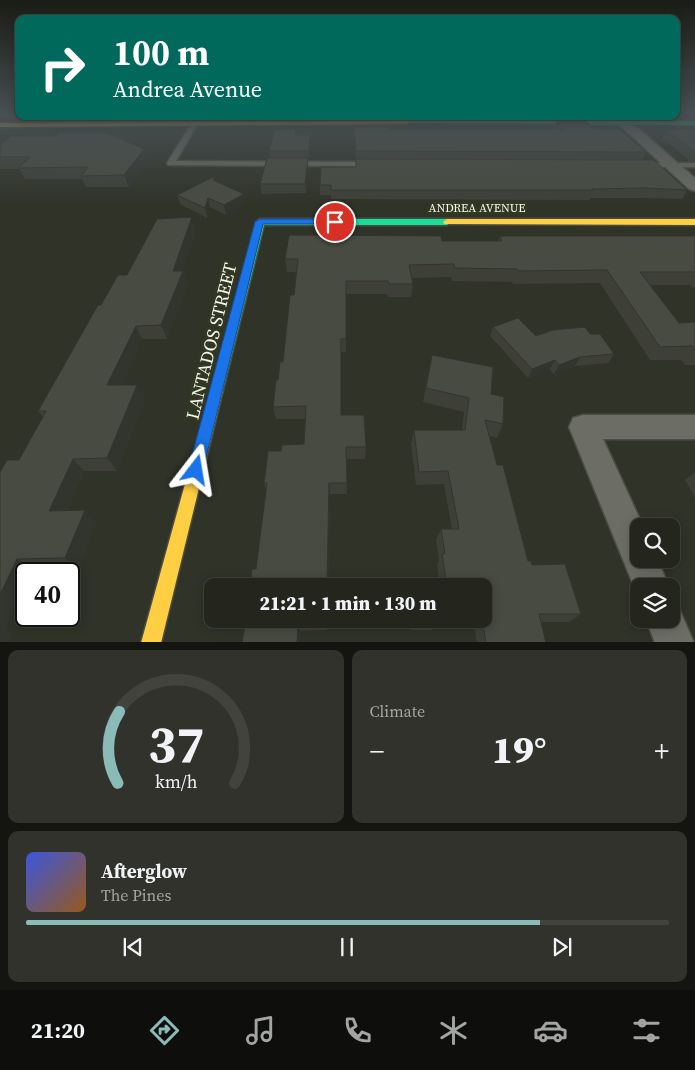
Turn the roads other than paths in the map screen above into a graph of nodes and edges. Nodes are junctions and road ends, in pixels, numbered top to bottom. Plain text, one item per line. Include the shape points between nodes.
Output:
1 (182, 144) edge
2 (647, 144) edge
3 (381, 164) edge
4 (631, 164) edge
5 (671, 165) junction
6 (695, 165) edge
7 (695, 186) edge
8 (260, 222) joint
9 (695, 222) edge
10 (695, 427) edge
11 (630, 537) edge
12 (669, 628) edge
13 (151, 642) edge
14 (675, 642) edge

1 - 3 lane via 171,163
2 - 5 street
4 - 5 lane
5 - 6 lane
5 - 7 street
8 - 9 main road, ANDREA AVENUE
8 - 13 main road, LANTADOS STREET
10 - 11 street via 583,427
12 - 14 street

